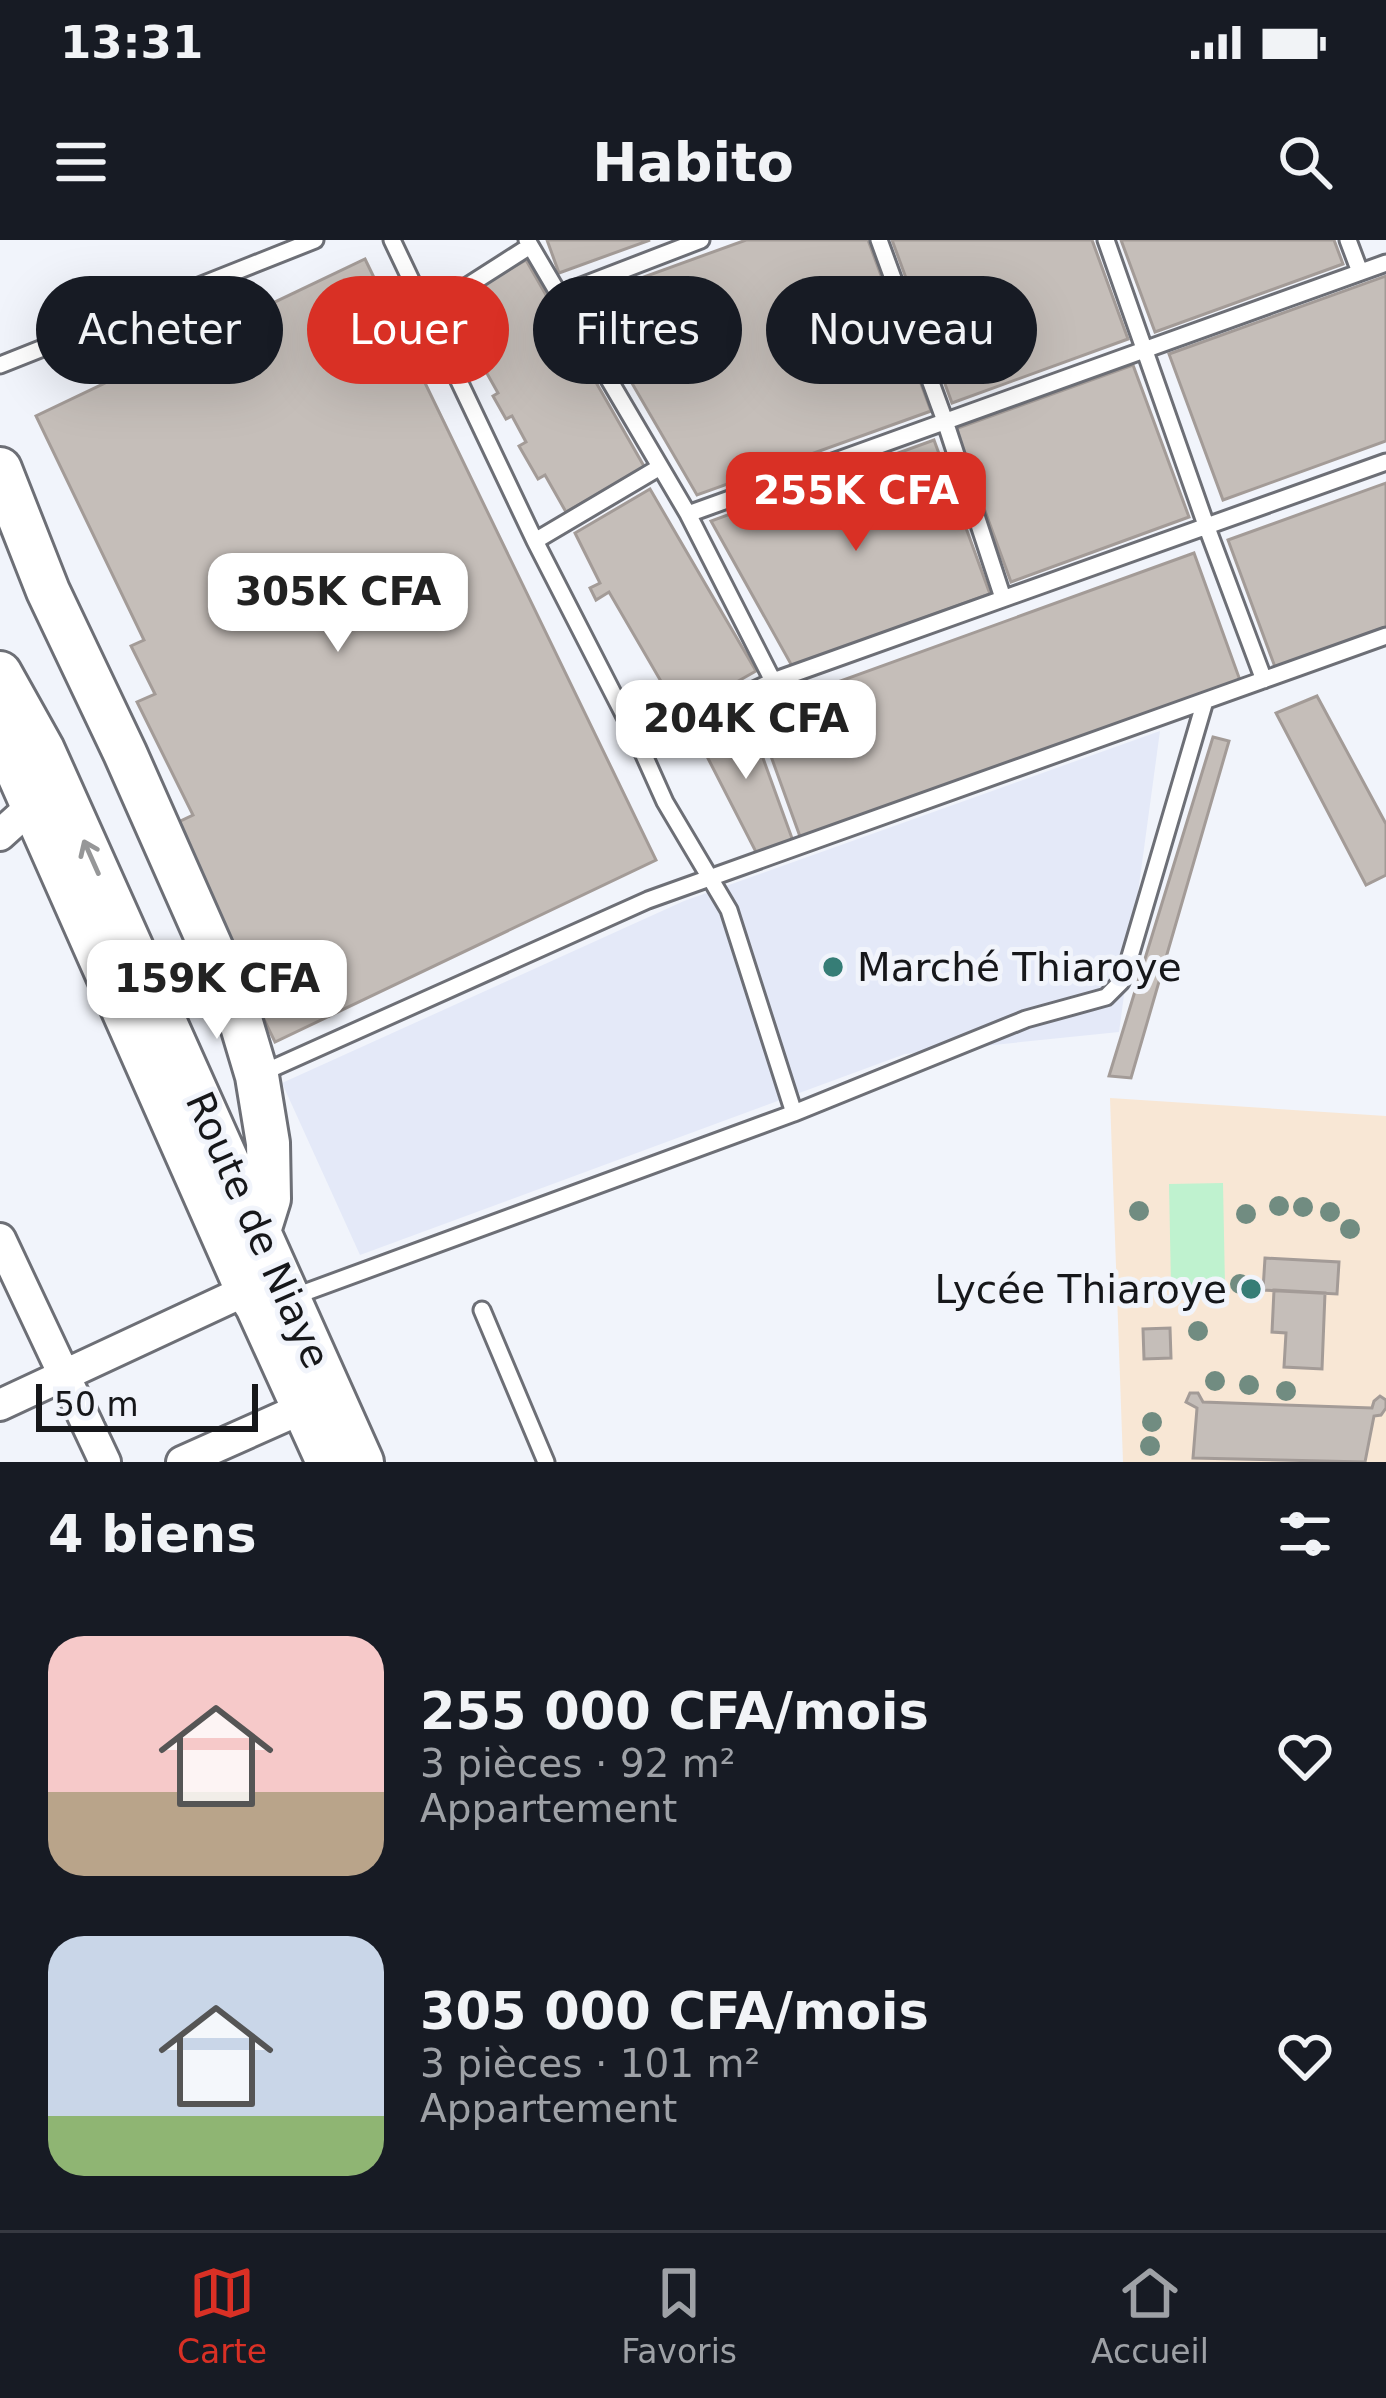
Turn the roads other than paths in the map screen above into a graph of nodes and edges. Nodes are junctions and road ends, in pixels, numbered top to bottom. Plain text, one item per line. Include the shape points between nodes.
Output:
1 (315, 240) edge
2 (392, 240) edge
3 (700, 240) edge
4 (879, 240) edge
5 (1106, 240) edge
6 (1348, 240) edge
7 (529, 243) edge
8 (1386, 263) edge
9 (1360, 272) junction
10 (408, 276) edge
11 (480, 276) edge
12 (547, 276) edge
13 (607, 276) edge
14 (1146, 349) junction
15 (0, 365) edge
16 (459, 384) edge
17 (611, 384) edge
18 (945, 421) junction
19 (1386, 462) edge
20 (660, 466) junction
21 (0, 469) edge
22 (688, 514) junction
23 (1206, 525) junction
24 (535, 541) junction
25 (1003, 598) junction
26 (1386, 636) edge
27 (0, 673) edge
28 (1264, 680) junction
29 (772, 681) junction
30 (1205, 701) junction
31 (0, 732) edge
32 (639, 743) junction
33 (32, 806) junction
34 (0, 835) edge
35 (710, 879) junction
36 (257, 1076) junction
37 (794, 1113) junction
38 (259, 1231) junction
39 (0, 1239) edge
40 (264, 1298) junction
41 (482, 1310) dead end
42 (66, 1375) junction
43 (302, 1383) junction
44 (0, 1405) edge
45 (340, 1451) edge
46 (105, 1462) edge
47 (182, 1462) edge
48 (546, 1462) edge

1 - 15 lane
2 - 10 lane
3 - 13 lane
4 - 18 lane
5 - 14 lane
6 - 9 lane
7 - 11 lane
7 - 12 lane
8 - 9 lane
9 - 14 lane
14 - 18 lane
14 - 23 lane
16 - 24 lane
17 - 20 lane
18 - 22 lane
18 - 25 lane
19 - 23 lane
20 - 22 lane
20 - 24 lane
21 - 36 main road via 234,999
22 - 29 lane
23 - 25 lane
23 - 28 lane
24 - 32 lane
25 - 29 lane
26 - 28 lane
38 -> 27 main road, Route de Niaye via 43,750
28 - 30 lane
29 - 32 lane
30 - 35 lane
30 - 37 lane via 1114,991
31 - 33 main road, Route de Niaye
32 - 35 lane
33 - 34 street
33 - 40 main road, Route de Niaye
35 - 36 lane
35 - 37 lane via 736,926
36 - 38 main road via 269,1199
37 - 40 lane
38 - 40 main road, Route de Niaye
39 - 42 street
40 - 42 street
40 - 43 main road, Route de Niaye
41 - 48 lane
42 - 44 street
42 - 46 street
43 - 45 main road, Route de Niaye
43 - 47 street

